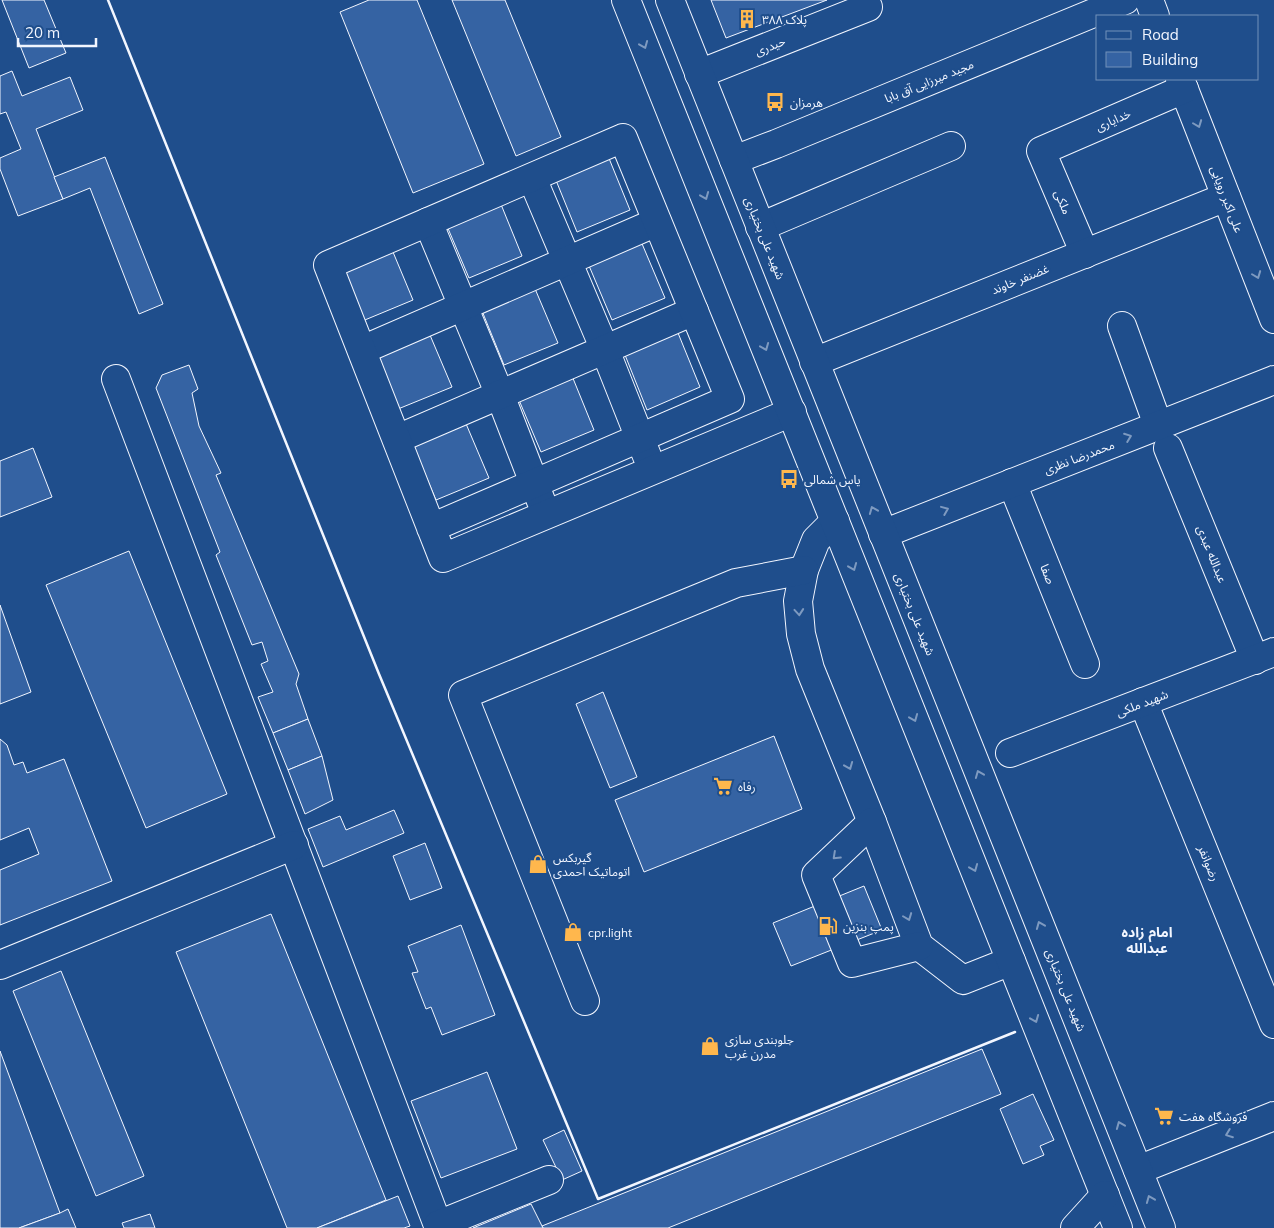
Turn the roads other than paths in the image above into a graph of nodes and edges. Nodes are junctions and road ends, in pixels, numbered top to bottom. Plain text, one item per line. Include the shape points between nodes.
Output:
1 (626, 0) edge
2 (670, 0) edge
3 (1125, 0) edge
4 (1149, 0) edge
5 (868, 7) dead end
6 (1155, 15) edge
7 (699, 74) junction
8 (1182, 84) edge
9 (951, 146) dead end
10 (1041, 151) joint
11 (734, 160) junction
12 (532, 178) junction
13 (1226, 198) junction
14 (428, 222) junction
15 (657, 222) junction
16 (760, 227) junction
17 (1084, 254) junction
18 (568, 261) junction
19 (463, 306) junction
20 (694, 311) junction
21 (1274, 319) edge
22 (1122, 326) dead end
23 (362, 350) junction
24 (605, 350) junction
25 (814, 362) junction
26 (116, 379) dead end
27 (1274, 380) edge
28 (500, 395) junction
29 (792, 412) junction
30 (1163, 437) junction
31 (397, 439) junction
32 (640, 439) junction
33 (653, 471) junction
34 (1012, 483) junction
35 (535, 484) junction
36 (546, 514) junction
37 (835, 522) junction
38 (431, 528) junction
39 (883, 534) junction
40 (804, 570) junction
41 (1265, 656) edge
42 (1084, 664) dead end
43 (1143, 702) junction
44 (1010, 753) dead end
45 (872, 822) junction
46 (294, 845) junction
47 (919, 946) junction
48 (1011, 961) junction
49 (0, 965) edge
50 (585, 1001) dead end
51 (1274, 1024) edge
52 (1274, 1116) edge
53 (1138, 1170) junction
54 (549, 1180) dead end
55 (1105, 1194) junction
56 (438, 1227) edge
57 (1075, 1228) edge
58 (1118, 1228) edge
59 (1161, 1228) edge

1 -> 29 street
2 - 7 street, شهید علی بختیاری
3 - 11 street, مجید میرزایی آق بابا
4 - 6 street
5 - 7 street, حیدری
7 - 11 street, شهید علی بختیاری
8 - 10 street, خدایاری
8 -> 13 street, علی اکبر رویایی
9 - 16 street
10 - 17 street, ملکی
11 - 16 street, شهید علی بختیاری
12 - 14 street
12 - 15 street via 623,138
12 - 18 street
13 - 17 street, غضنفر خاوند
13 -> 21 street, علی اکبر رویایی
14 - 19 street
14 - 23 street via 328,265
15 - 18 street
15 - 20 street
16 - 25 street, شهید علی بختیاری
17 - 25 street, غضنفر خاوند
18 - 19 street
18 - 24 street
19 - 23 street
19 - 28 street
20 - 24 street
20 - 32 street via 730,399
22 - 30 street
23 - 31 street
24 - 28 street
24 - 32 street
39 -> 25 street, شهید علی بختیاری
26 - 46 street
27 - 30 street, محمدرضا نظری
28 - 31 street
28 - 35 street
29 - 33 street
29 - 37 street
34 -> 30 street, محمدرضا نظری
30 - 41 street, عبدالله عبدی
31 - 38 street
32 - 33 street
32 - 35 street
33 - 36 street
39 -> 34 street, محمدرضا نظری
34 - 42 street, صفا
35 - 36 street
35 - 38 street
36 - 38 street via 443,558
37 - 40 street via 816,540
37 -> 48 street
53 -> 39 street, شهید علی بختیاری
40 -> 45 street via 798,601 801,634 810,669
40 - 50 street via 736,583 463,696
41 - 43 street, شهید ملکی
43 - 44 street, شهید ملکی
43 - 51 street, رضوانفر
45 -> 47 street
45 -> 47 street via 816,875 852,963
46 - 49 street
46 - 56 street
47 - 48 street via 963,980
48 -> 55 street
52 -> 53 street
59 -> 53 street, شهید علی بختیاری
54 - 56 street
55 - 57 street
55 - 58 street

